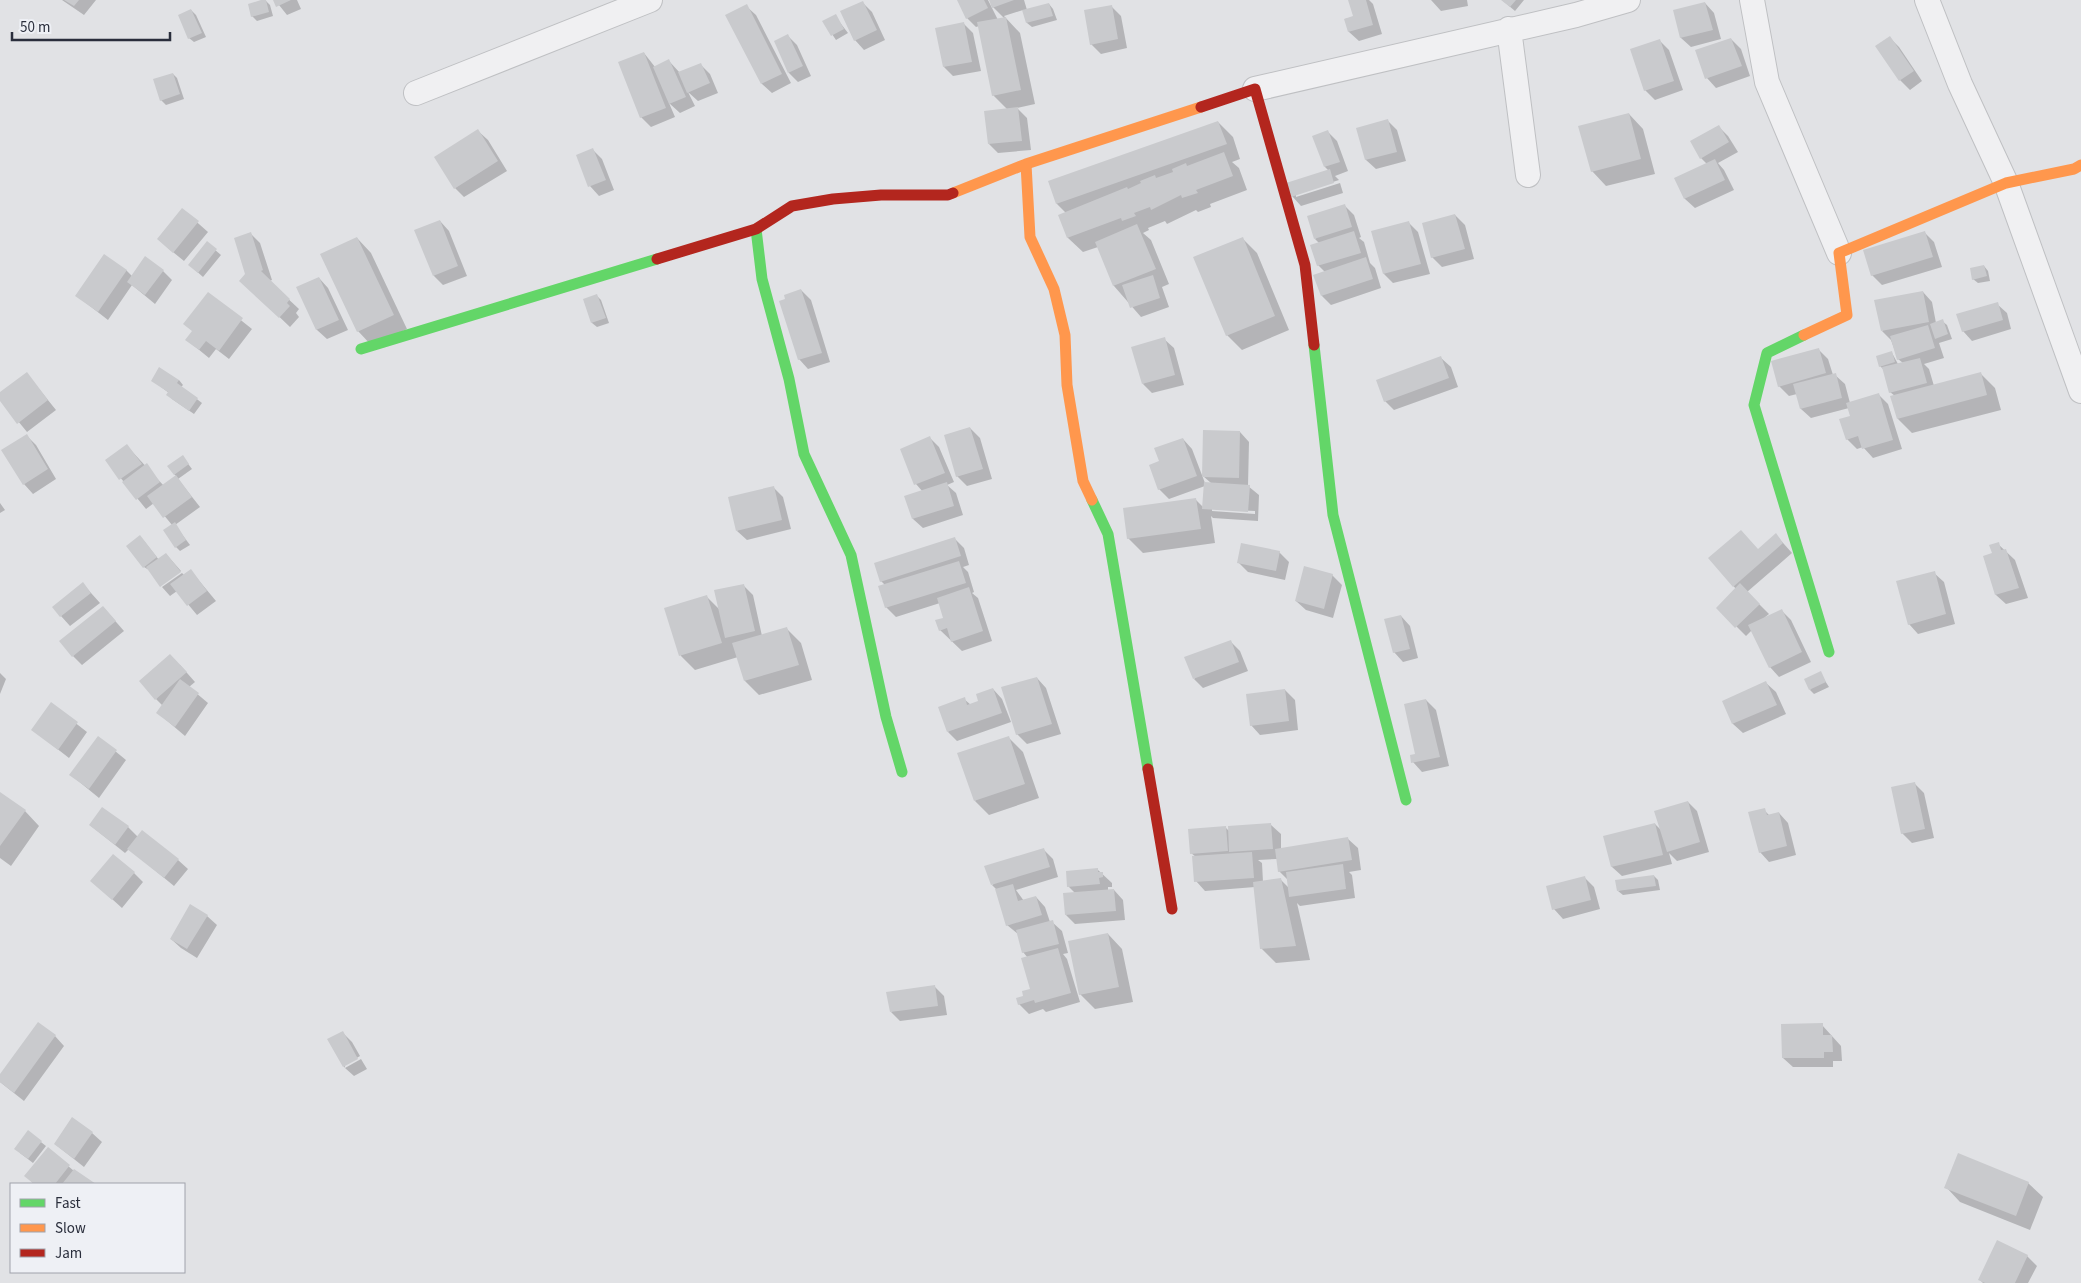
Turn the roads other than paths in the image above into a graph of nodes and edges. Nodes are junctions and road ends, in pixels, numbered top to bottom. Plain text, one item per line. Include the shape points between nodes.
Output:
1 (650, 0) edge
2 (1628, 0) edge
3 (1752, 0) edge
4 (1927, 0) edge
5 (1509, 29) junction
6 (1255, 89) junction
7 (416, 93) dead end
8 (1026, 164) junction
9 (2081, 165) edge
10 (1528, 175) dead end
11 (2006, 184) junction
12 (756, 229) junction
13 (1839, 253) junction
14 (361, 350) dead end
15 (2081, 391) edge
16 (1829, 652) dead end
17 (902, 772) dead end
18 (1406, 800) dead end
19 (1172, 909) dead end

1 - 7 street
2 - 5 street
3 - 13 street via 1767,82
4 - 11 street via 1960,84
5 - 6 street
5 - 10 street
6 - 8 street
6 - 18 street via 1305,265 1333,515
8 - 12 street via 948,195 833,198 792,206
8 - 19 street via 1030,237 1054,289 1065,335 1067,385 1083,481 1108,534
9 - 11 street
11 - 13 street
11 - 15 street
12 - 14 street
12 - 17 street via 762,279 789,379 804,454 851,556 886,717
13 - 16 street via 1847,315 1767,353 1754,405

